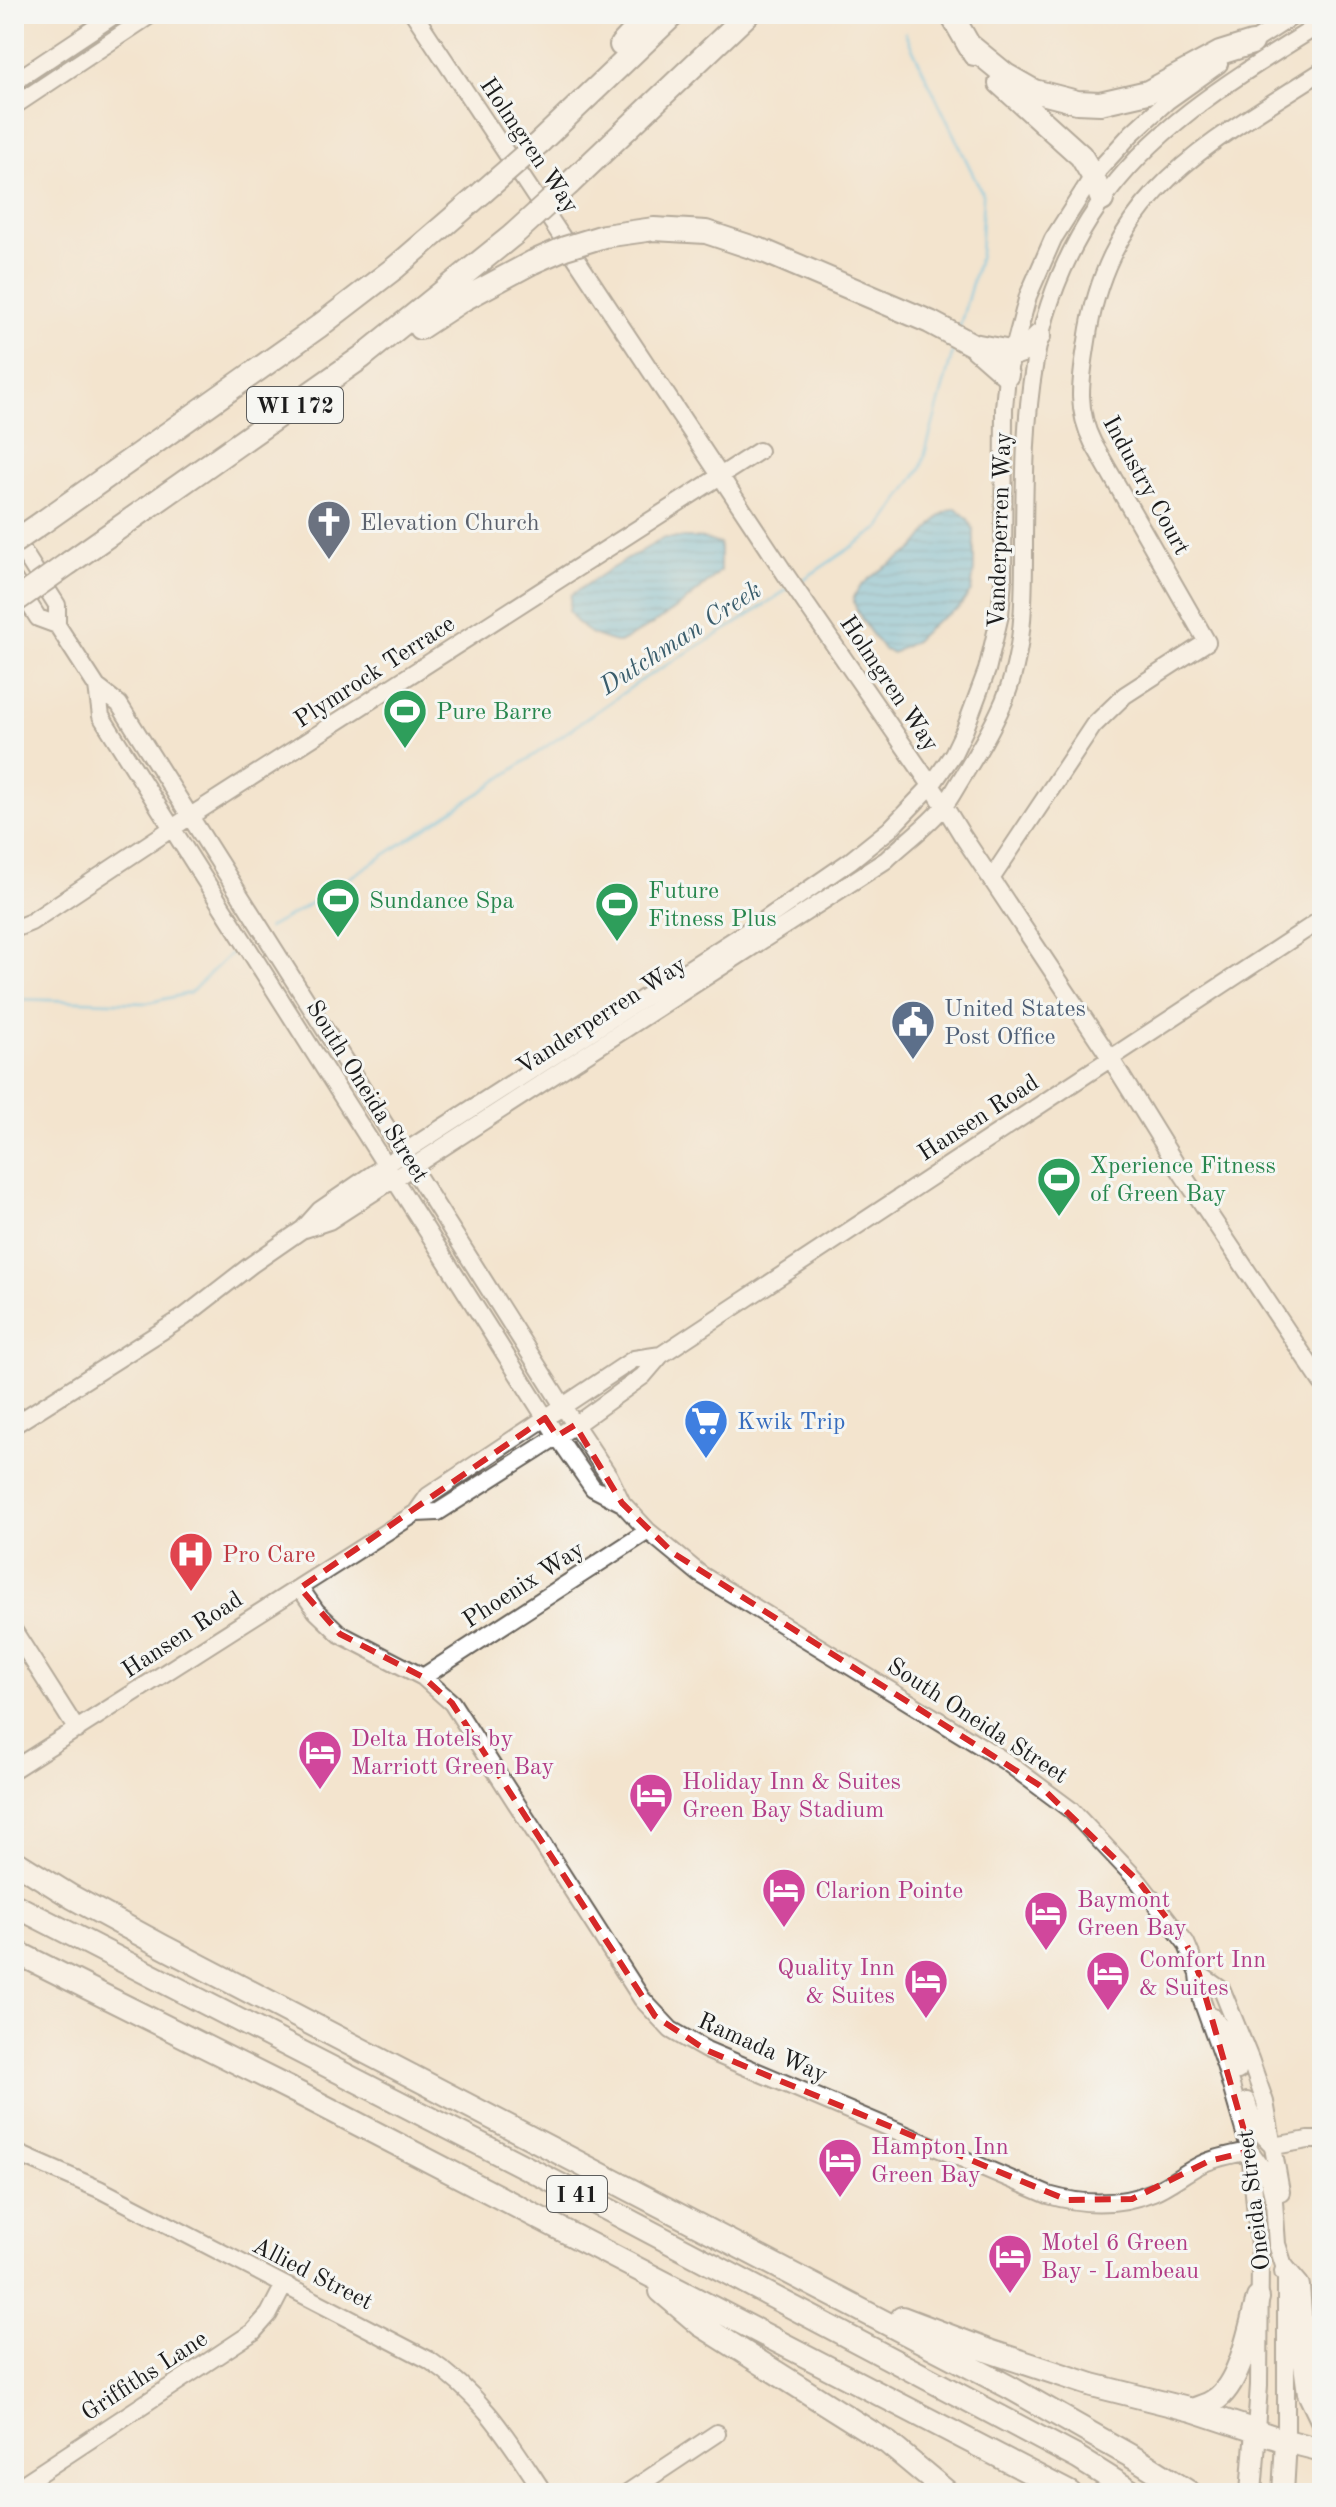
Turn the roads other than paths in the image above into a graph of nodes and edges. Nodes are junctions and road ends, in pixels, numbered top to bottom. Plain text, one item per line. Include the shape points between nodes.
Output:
1 (116, 14) edge
2 (152, 14) edge
3 (414, 14) edge
4 (650, 14) edge
5 (674, 14) edge
6 (748, 14) edge
7 (951, 14) edge
8 (1296, 14) edge
9 (1322, 23) edge
10 (1252, 43) junction
11 (968, 44) junction
12 (1322, 71) edge
13 (14, 82) edge
14 (14, 106) edge
15 (537, 137) junction
16 (1093, 176) junction
17 (1102, 200) junction
18 (1039, 336) junction
19 (362, 357) junction
20 (1009, 364) junction
21 (759, 451) dead end
22 (721, 476) junction
23 (14, 540) edge
24 (14, 580) edge
25 (14, 602) edge
26 (57, 625) junction
27 (97, 687) junction
28 (931, 786) junction
29 (944, 806) junction
30 (189, 817) junction
31 (173, 828) junction
32 (991, 879) junction
33 (1322, 919) edge
34 (14, 929) edge
35 (1111, 1059) junction
36 (408, 1160) junction
37 (390, 1171) junction
38 (661, 1355) junction
39 (1322, 1383) edge
40 (563, 1406) junction
41 (545, 1418) junction
42 (14, 1425) edge
43 (575, 1425) junction
44 (557, 1436) junction
45 (622, 1503) junction
46 (416, 1513) junction
47 (648, 1531) junction
48 (300, 1588) junction
49 (14, 1631) edge
50 (423, 1677) junction
51 (77, 1730) junction
52 (14, 1769) edge
53 (14, 1861) edge
54 (14, 1872) edge
55 (72, 1897) junction
56 (14, 1905) edge
57 (14, 1951) edge
58 (1199, 1974) junction
59 (1202, 2001) junction
60 (1322, 2140) edge
61 (1274, 2146) junction
62 (1250, 2151) junction
63 (14, 2152) edge
64 (712, 2232) junction
65 (1286, 2272) junction
66 (643, 2273) junction
67 (284, 2285) junction
68 (1258, 2298) junction
69 (1192, 2410) junction
70 (1322, 2420) edge
71 (1256, 2430) junction
72 (717, 2433) dead end
73 (1286, 2441) junction
74 (1322, 2450) edge
75 (14, 2490) edge
76 (544, 2493) edge
77 (627, 2493) edge
78 (948, 2493) edge
79 (1070, 2493) edge
80 (1134, 2493) edge
81 (1190, 2493) edge
82 (1251, 2493) edge
83 (1283, 2493) edge

1 - 13 street
2 - 14 street
3 - 22 street, Holmgren Way
4 - 15 highway
5 - 15 highway, WI 172
6 - 19 highway, WI 172, bridge via 513,235
7 - 11 highway
8 - 10 street, Vanderperren Way
9 - 17 street, Vanderperren Way via 1179,118
10 - 11 highway via 1220,53 1148,92 1100,103 1034,91
10 - 16 street, Vanderperren Way via 1167,101
11 - 16 highway via 978,61 1073,147
12 - 32 street, Industry Court via 1173,172 1135,217 1106,268 1089,324 1081,413 1207,642 1108,710
15 - 23 highway, WI 172, bridge via 396,267
16 - 17 highway
16 - 20 street, Vanderperren Way via 1041,264
17 - 18 street, Vanderperren Way via 1064,267
18 - 20 highway
18 - 29 street, Vanderperren Way via 1030,380 1023,615 1017,653 1005,699
19 - 20 highway, bridge via 533,262 604,236 654,229 706,232 766,252 930,322
19 - 25 highway, WI 172, bridge
20 - 28 street, Vanderperren Way via 1000,615 965,729
21 - 22 street, Plymrock Terrace
22 - 28 street, Holmgren Way
22 - 30 street, Plymrock Terrace
23 - 26 street, South Oneida Street via 57,605
24 - 26 street, South Oneida Street via 38,618
26 - 27 street, South Oneida Street
27 - 30 street, South Oneida Street via 119,704
27 - 31 street, South Oneida Street via 101,716
28 - 29 street, Holmgren Way
28 - 36 street, Vanderperren Way via 850,861
29 - 32 street, Holmgren Way
29 - 36 street, Vanderperren Way via 886,860
30 - 31 street, Plymrock Terrace
30 - 36 street, South Oneida Street
31 - 34 street, Plymrock Terrace
31 - 37 street, South Oneida Street
32 - 35 street, Holmgren Way
33 - 35 street, Hansen Road
35 - 38 street, Hansen Road
35 - 39 street, Holmgren Way
36 - 37 street, Vanderperren Way
36 - 40 street, South Oneida Street
37 - 41 street, South Oneida Street
37 - 42 street, Vanderperren Way via 327,1222 303,1229 184,1317
38 - 40 street, Hansen Road via 634,1359
38 - 43 street, Hansen Road via 643,1376
40 - 41 street, Hansen Road
40 - 43 street, South Oneida Street
41 - 44 street, South Oneida Street
41 - 46 street, Hansen Road via 428,1496
43 - 44 street, Hansen Road
43 - 45 street, South Oneida Street
44 - 45 street, South Oneida Street via 593,1488
44 - 46 street, Hansen Road via 438,1512
45 - 47 street, South Oneida Street
46 - 48 street, Hansen Road
47 - 50 street, Phoenix Way
47 - 58 street, South Oneida Street via 707,1578 1005,1761 1062,1803 1139,1882 1186,1943
48 - 50 street, Ramada Way via 340,1634
48 - 51 street, Hansen Road
49 - 51 street
50 - 62 street, Ramada Way via 463,1718 643,2001 687,2041 1067,2200 1132,2199 1209,2161
51 - 52 street, Hansen Road
53 - 55 highway
54 - 55 highway
55 - 64 highway
56 - 80 highway, I 41 via 605,2208 1078,2458
57 - 66 highway, I 41
58 - 59 street, South Oneida Street
58 - 61 street, Oneida Street via 1222,1990 1264,2099
59 - 61 street via 1229,2038 1250,2114
59 - 62 street, South Oneida Street
60 - 61 street
61 - 65 street, Oneida Street
62 - 65 street via 1268,2176
62 - 68 street, South Oneida Street via 1260,2257
63 - 67 street, Allied Street via 99,2189
64 - 69 highway via 735,2237 858,2299 989,2351
64 - 81 highway via 1052,2410
65 - 70 highway via 1298,2286 1309,2393
65 - 73 street, Oneida Street
66 - 78 highway via 692,2319 868,2429
66 - 79 highway, I 41
67 - 75 street, Griffiths Lane via 253,2332
67 - 76 street, Allied Street via 448,2373 497,2423
68 - 69 highway via 1240,2363 1228,2385 1216,2400
68 - 71 street, South Oneida Street
69 - 71 highway
71 - 73 highway
71 - 82 main road
72 - 77 street
73 - 74 highway
73 - 83 main road

